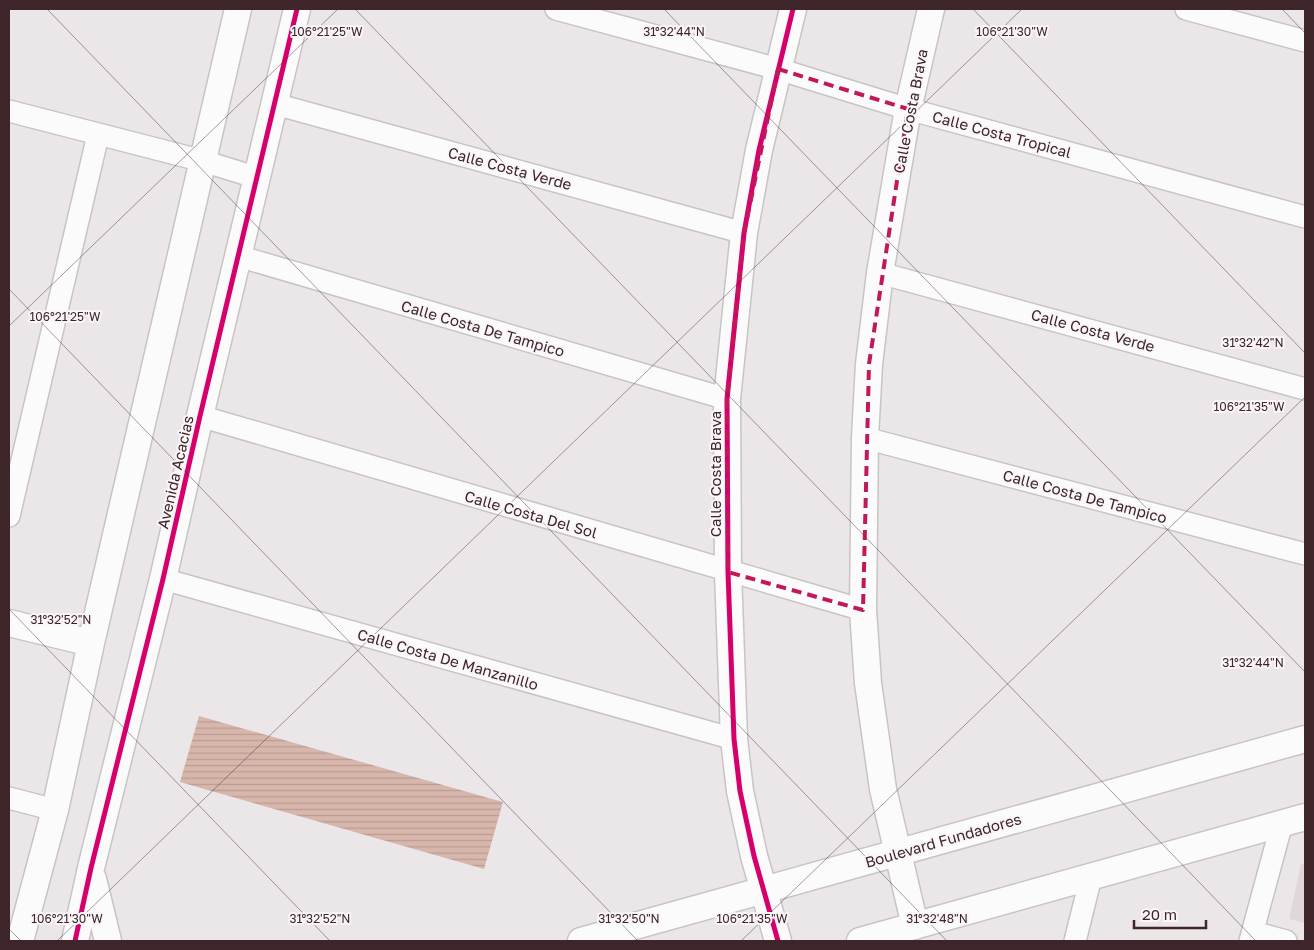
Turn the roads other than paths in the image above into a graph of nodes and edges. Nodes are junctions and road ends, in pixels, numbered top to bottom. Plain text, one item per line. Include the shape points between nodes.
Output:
1 (238, 9) edge
2 (297, 9) edge
3 (556, 9) edge
4 (794, 9) edge
5 (931, 9) edge
6 (1186, 9) edge
7 (1305, 41) edge
8 (778, 69) junction
9 (276, 104) junction
10 (908, 109) junction
11 (9, 110) edge
12 (98, 136) junction
13 (203, 161) junction
14 (258, 178) junction
15 (1305, 216) edge
16 (744, 233) junction
17 (238, 256) junction
18 (880, 273) junction
19 (1305, 389) edge
20 (727, 399) junction
21 (200, 416) junction
22 (865, 438) junction
23 (9, 516) edge
24 (1305, 554) edge
25 (728, 572) junction
26 (164, 579) junction
27 (863, 610) junction
28 (9, 623) edge
29 (91, 643) junction
30 (734, 739) junction
31 (1305, 739) edge
32 (9, 798) edge
33 (55, 810) junction
34 (1294, 820) edge
35 (898, 853) junction
36 (91, 868) junction
37 (1091, 877) junction
38 (763, 889) junction
39 (915, 926) junction
40 (1252, 937) edge
41 (875, 939) edge
42 (20, 941) edge
43 (75, 941) edge
44 (108, 941) edge
45 (581, 941) edge
46 (778, 941) edge
47 (1075, 941) edge
48 (1286, 941) edge

1 - 13 street
2 - 9 street, Avenida Acacias
3 - 8 street, Calle Costa Tropical
4 - 8 street, Calle Costa Brava
5 - 10 street, Calle Costa Brava
6 - 7 street
8 - 10 street, Calle Costa Tropical
8 - 16 street, Calle Costa Brava
9 - 14 street, Avenida Acacias
9 - 16 street, Calle Costa Verde
10 - 15 street, Calle Costa Tropical
10 - 18 street, Calle Costa Brava
11 - 12 street
12 - 13 street
12 - 23 street
13 - 14 street
13 - 29 street
14 - 17 street, Avenida Acacias
16 - 20 street, Calle Costa Brava
17 - 20 street, Calle Costa De Tampico
17 - 21 street, Avenida Acacias
18 - 19 street, Calle Costa Verde
18 - 22 street, Calle Costa Brava via 869,364
20 - 25 street, Calle Costa Brava
21 - 25 street, Calle Costa Del Sol
21 - 26 street, Avenida Acacias
22 - 24 street, Calle Costa De Tampico
22 - 27 street, Calle Costa Brava
25 - 27 street, Calle Costa Del Sol
25 - 30 street, Calle Costa Brava
26 - 30 street, Calle Costa De Manzanillo
26 - 36 street, Avenida Acacias
27 - 35 street, Calle Costa Brava via 868,683 883,789
28 - 29 street
29 - 33 street
30 - 38 street, Calle Costa Brava via 740,791
31 - 35 street, Boulevard Fundadores
32 - 33 street
33 - 42 street
34 - 37 street
34 - 40 street
35 - 38 street, Boulevard Fundadores
35 - 39 street, Calle Costa Brava
36 - 43 street, Avenida Acacias
36 - 44 street
37 - 39 street
37 - 47 street
38 - 45 street, Boulevard Fundadores
38 - 46 street, Calle Costa Brava
39 - 41 street
40 - 48 street

